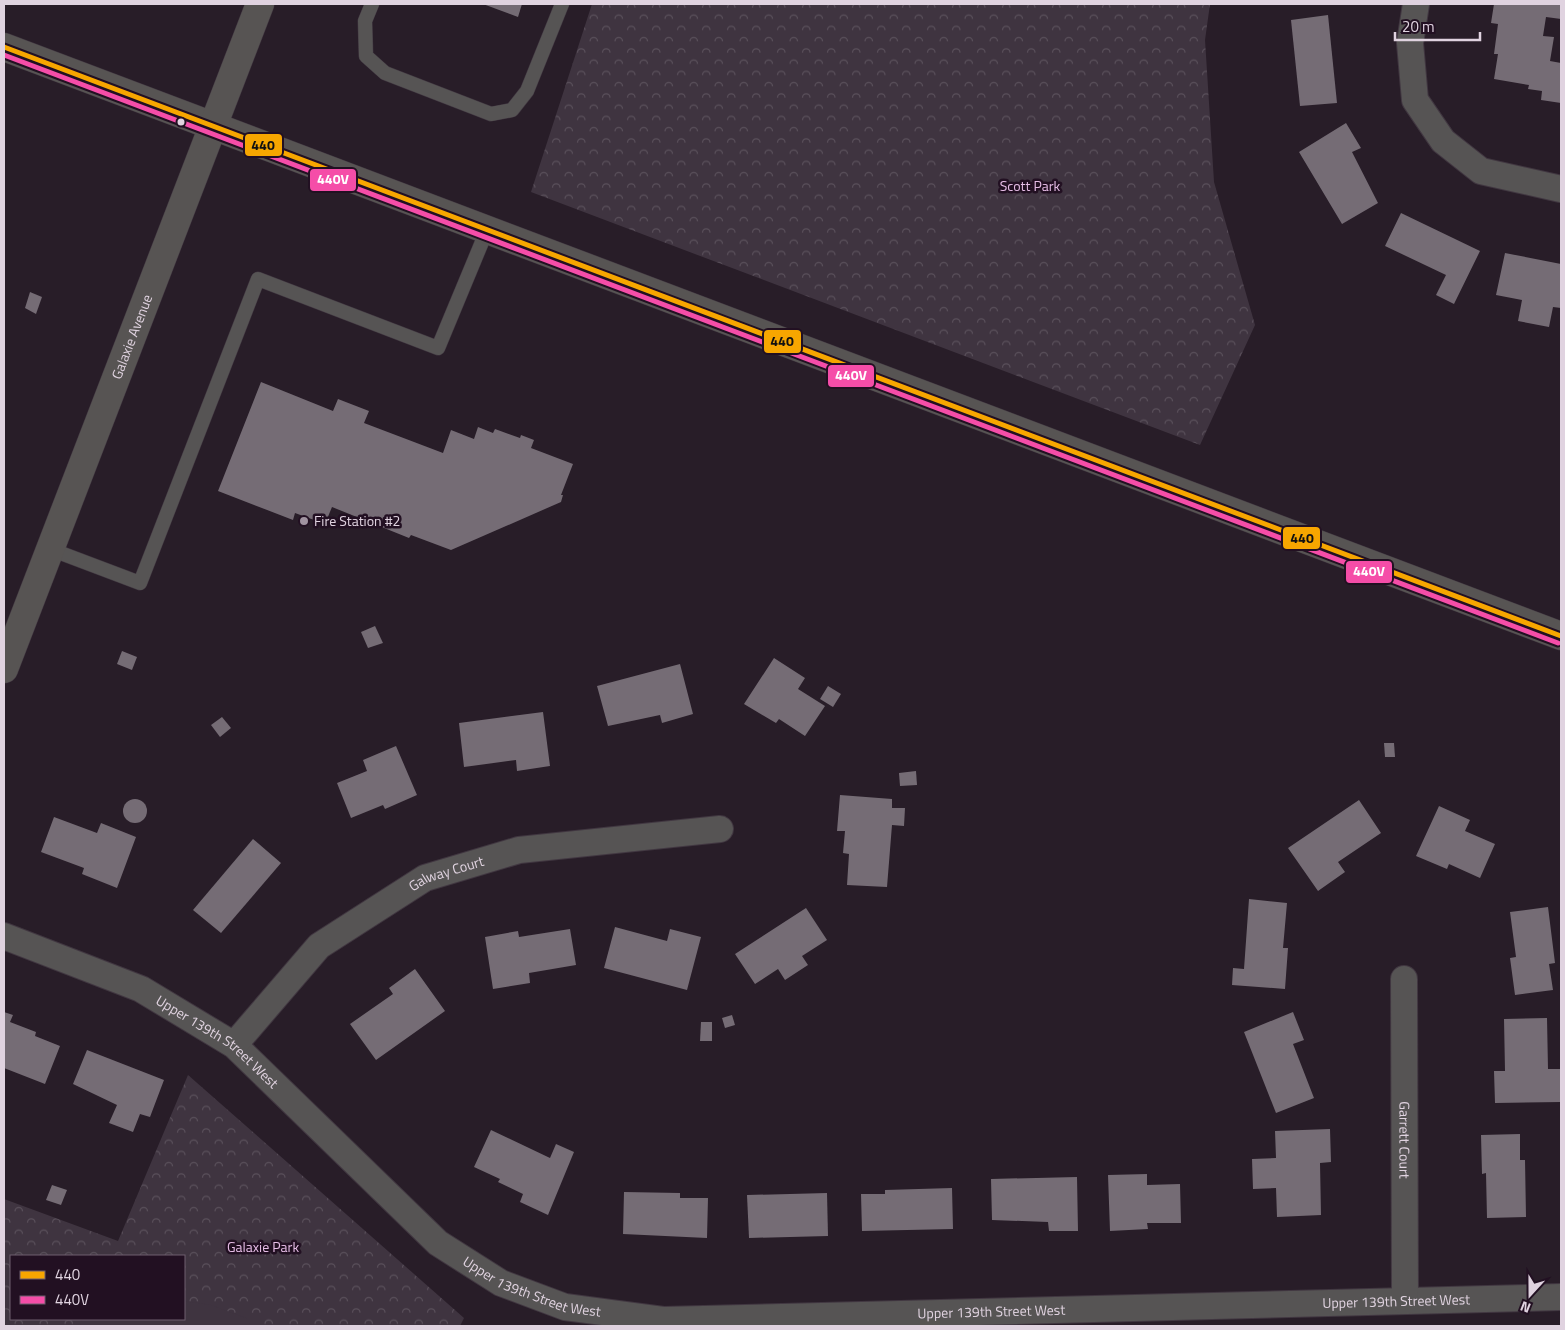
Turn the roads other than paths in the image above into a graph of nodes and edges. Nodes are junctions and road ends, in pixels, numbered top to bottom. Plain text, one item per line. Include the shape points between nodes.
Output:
1 (260, 4) edge
2 (562, 4) edge
3 (1416, 4) edge
4 (372, 5) edge
5 (4, 47) edge
6 (213, 126) junction
7 (1561, 189) edge
8 (487, 230) junction
9 (50, 548) junction
10 (1561, 636) edge
11 (4, 669) edge
12 (720, 829) dead end
13 (4, 936) edge
14 (1404, 978) dead end
15 (234, 1045) junction
16 (1561, 1297) edge
17 (1405, 1301) junction
18 (1205, 1316) edge

1 - 6 street, Galaxie Avenue
2 - 4 lane via 528,92 512,110 491,114 385,72 366,56 365,21
3 - 7 street via 1410,43 1415,100 1443,141 1481,171
5 - 6 street
6 - 8 street
6 - 9 street, Galaxie Avenue
8 - 9 lane via 438,348 258,279 140,583
8 - 10 street
9 - 11 street, Galaxie Avenue
12 - 15 street, Galway Court via 519,850 425,878 319,946
13 - 15 street, Upper 139th Street West via 141,989
14 - 17 street, Garrett Court
15 - 18 street, Upper 139th Street West via 438,1243 501,1283 565,1307 664,1320
16 - 17 street, Upper 139th Street West
17 - 18 street, Upper 139th Street West

